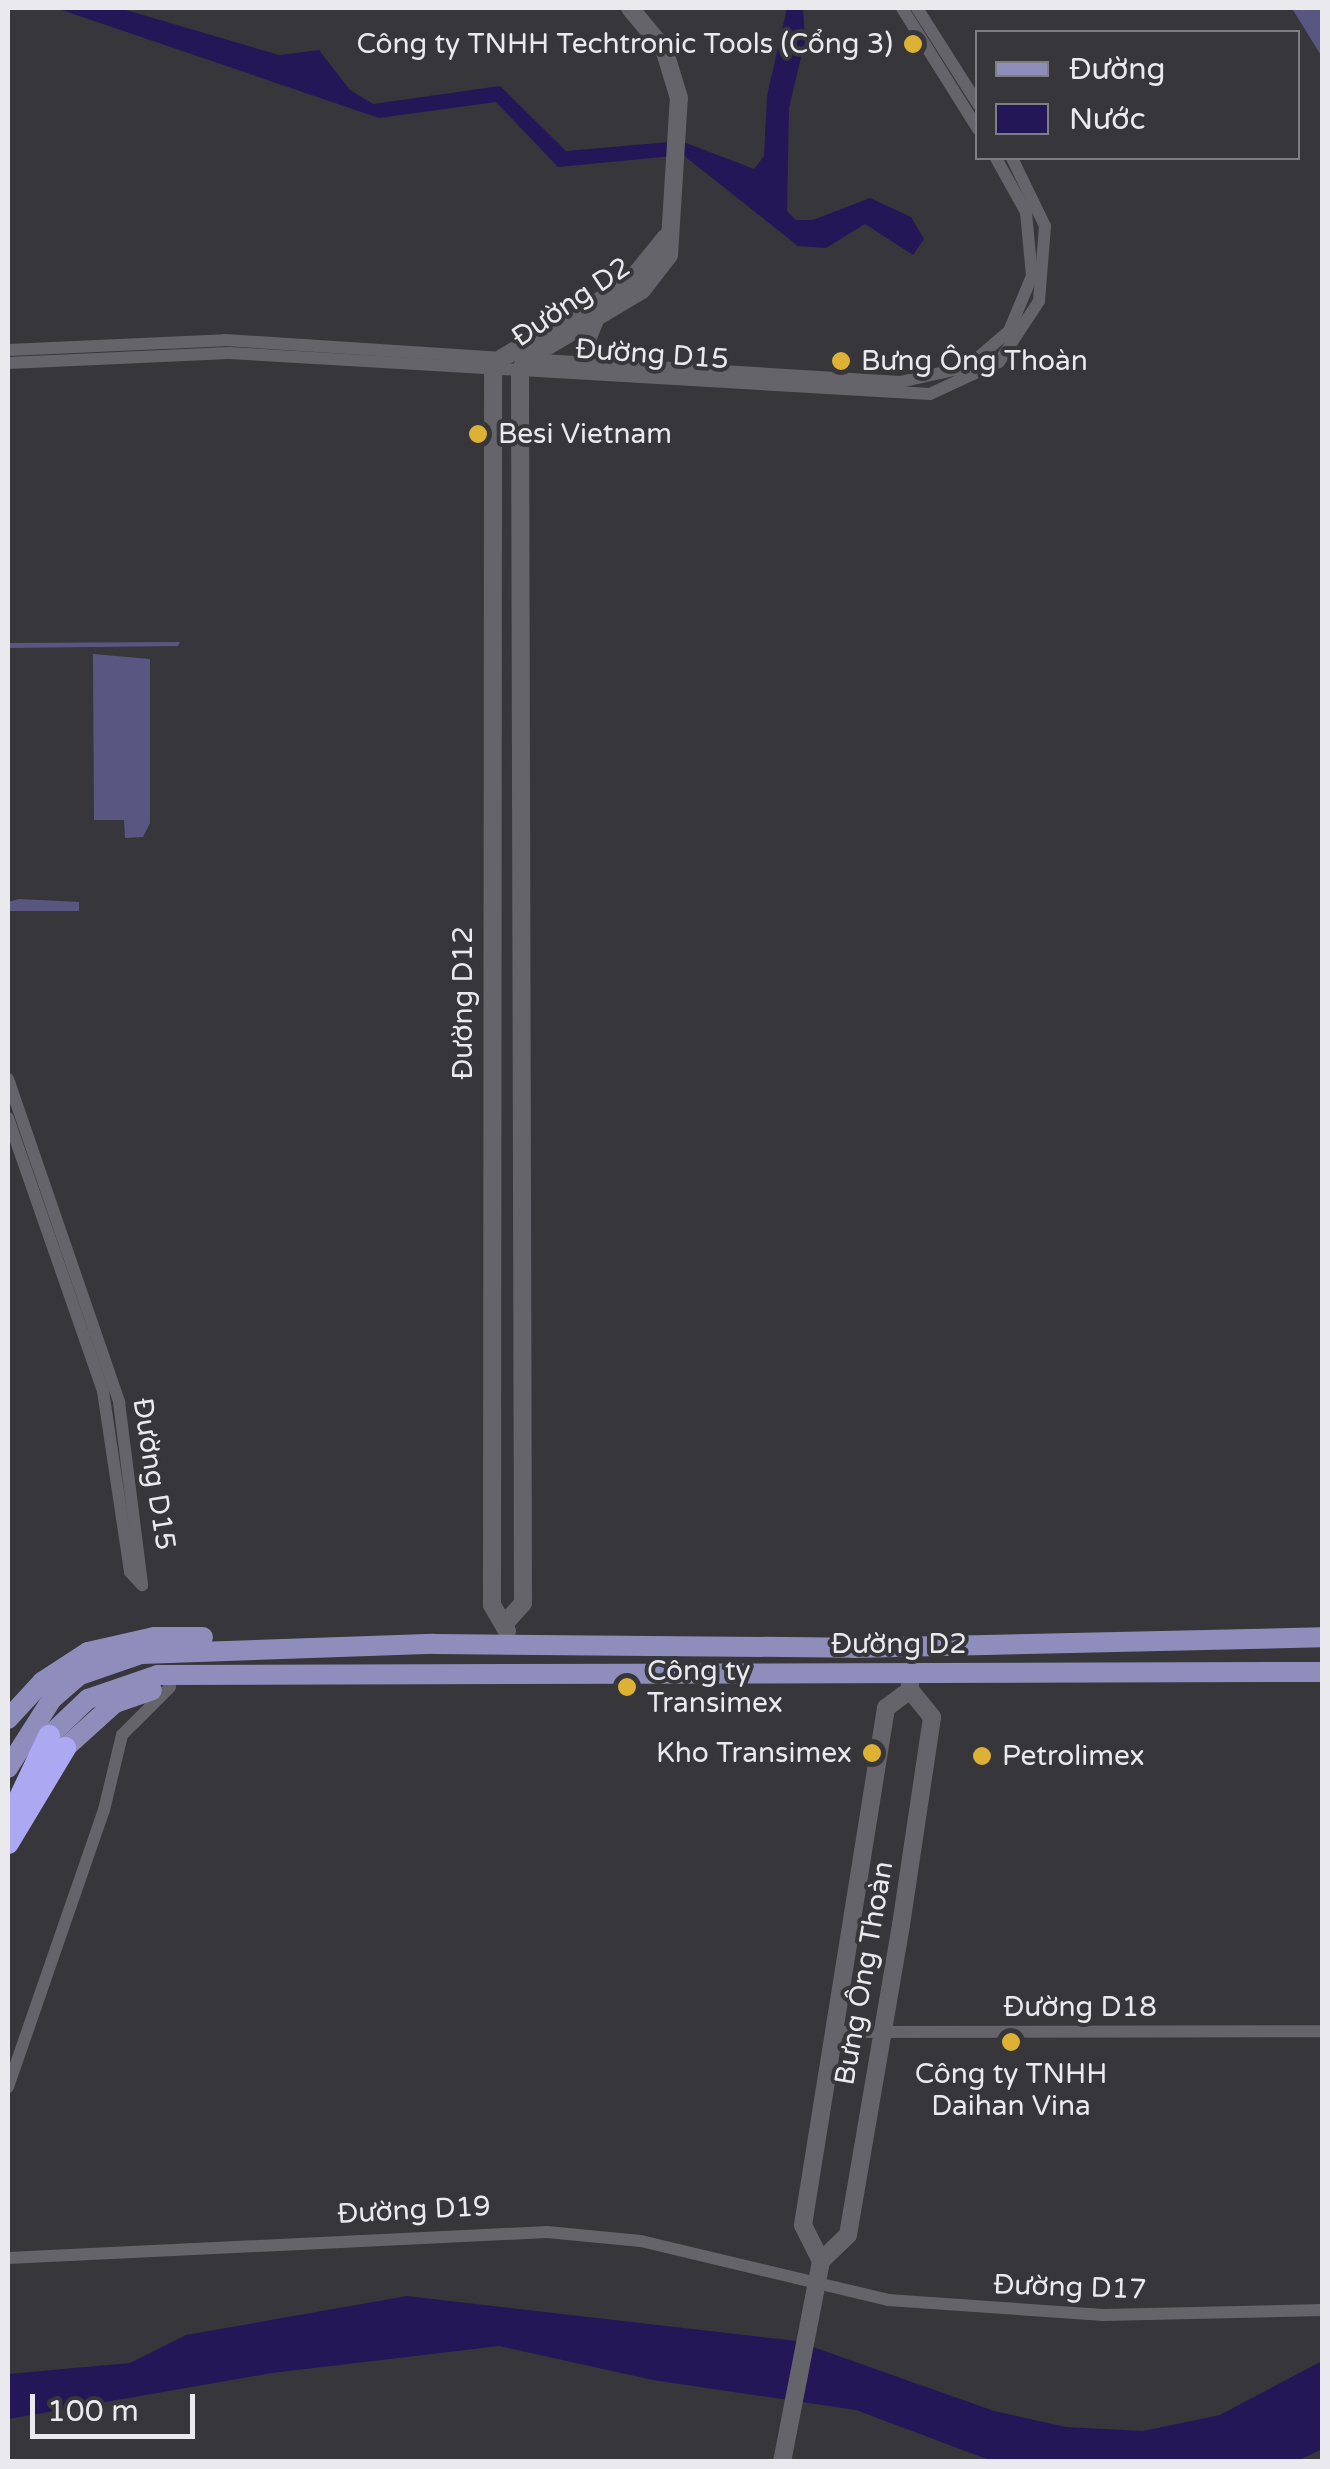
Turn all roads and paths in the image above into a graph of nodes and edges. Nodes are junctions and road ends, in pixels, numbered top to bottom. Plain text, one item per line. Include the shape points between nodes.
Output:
1 (630, 8) edge
2 (902, 8) edge
3 (917, 8) edge
4 (949, 72) junction
5 (975, 101) edge
6 (975, 123) edge
7 (997, 160) edge
8 (1013, 160) edge
9 (673, 223) junction
10 (599, 316) junction
11 (8, 350) edge
12 (8, 363) edge
13 (498, 363) junction
14 (604, 364) junction
15 (523, 365) junction
16 (490, 742) junction
17 (518, 742) junction
18 (8, 1078) edge
19 (8, 1118) edge
20 (507, 1622) junction
21 (1322, 1635) edge
22 (476, 1644) junction
23 (506, 1644) junction
24 (911, 1646) junction
25 (1322, 1672) edge
26 (506, 1677) junction
27 (431, 1678) junction
28 (910, 1681) junction
29 (170, 1687) junction
30 (8, 1719) edge
31 (56, 1742) junction
32 (8, 1768) edge
33 (8, 1827) edge
34 (8, 1843) edge
35 (1322, 2031) edge
36 (837, 2032) junction
37 (882, 2033) junction
38 (8, 2087) edge
39 (8, 2258) edge
40 (821, 2261) junction
41 (818, 2283) junction
42 (1322, 2310) edge
43 (782, 2462) edge

1 - 9 street, Đường D2 via 664,49 680,125
2 - 4 street
3 - 4 street
4 - 5 street
4 - 6 street
7 - 14 street, Đường D15 via 1026,212 1032,276 1009,331 968,368 900,382
8 - 15 street, Đường D15 via 1045,226 1044,287 1008,353 959,386 901,396
9 - 10 street, Đường D2 via 669,255 658,274
9 - 13 street, Đường D2 via 638,276
10 - 14 street via 585,338
10 - 15 street, Đường D2
11 - 13 street, Đường D15 via 225,340
12 - 13 street, Đường D15 via 229,353
13 - 15 street, Đường D15
13 - 16 street, Đường D12
14 - 15 street, Đường D15
15 - 17 street, Đường D12
16 - 17 street
16 - 20 street, Đường D12 via 492,1605
17 - 20 street, Đường D12 via 524,1603
18 - 19 street, Đường D15 via 118,1402 142,1585 130,1572 103,1391
20 - 23 street, Đường D12
21 - 24 main road, Đường D2 via 1016,1635 996,1643
22 - 23 main road, Đường D2
22 - 30 main road, Đường D2 via 448,1636 154,1637 88,1652 60,1667
22 - 32 main road, Đường D2 via 206,1648 122,1657 80,1675 52,1699
23 - 24 main road, Đường D2
23 - 26 main road
24 - 28 main road
25 - 28 main road, Đường D2
26 - 27 main road, Đường D2 via 476,1672
26 - 28 main road, Đường D2
27 - 29 main road, Đường D2
27 - 31 main road, Đường D2 via 158,1675 88,1699
28 - 36 street, Bưng Ông Thoàn via 886,1708
28 - 37 street, Bưng Ông Thoàn via 932,1717
29 - 31 main road, Đường D2 via 115,1703
29 - 38 street via 122,1735 104,1810
31 - 33 highway
31 - 34 highway
35 - 37 street, Đường D18
36 - 37 street, Đường D18
36 - 40 street, Bưng Ông Thoàn via 803,2225
37 - 40 street, Bưng Ông Thoàn via 848,2235
39 - 41 street, Đường D19 via 547,2232 642,2241
40 - 41 street, Bưng Ông Thoàn
41 - 42 street, Đường D17 via 888,2300 1102,2316
41 - 43 street, Bưng Ông Thoàn

